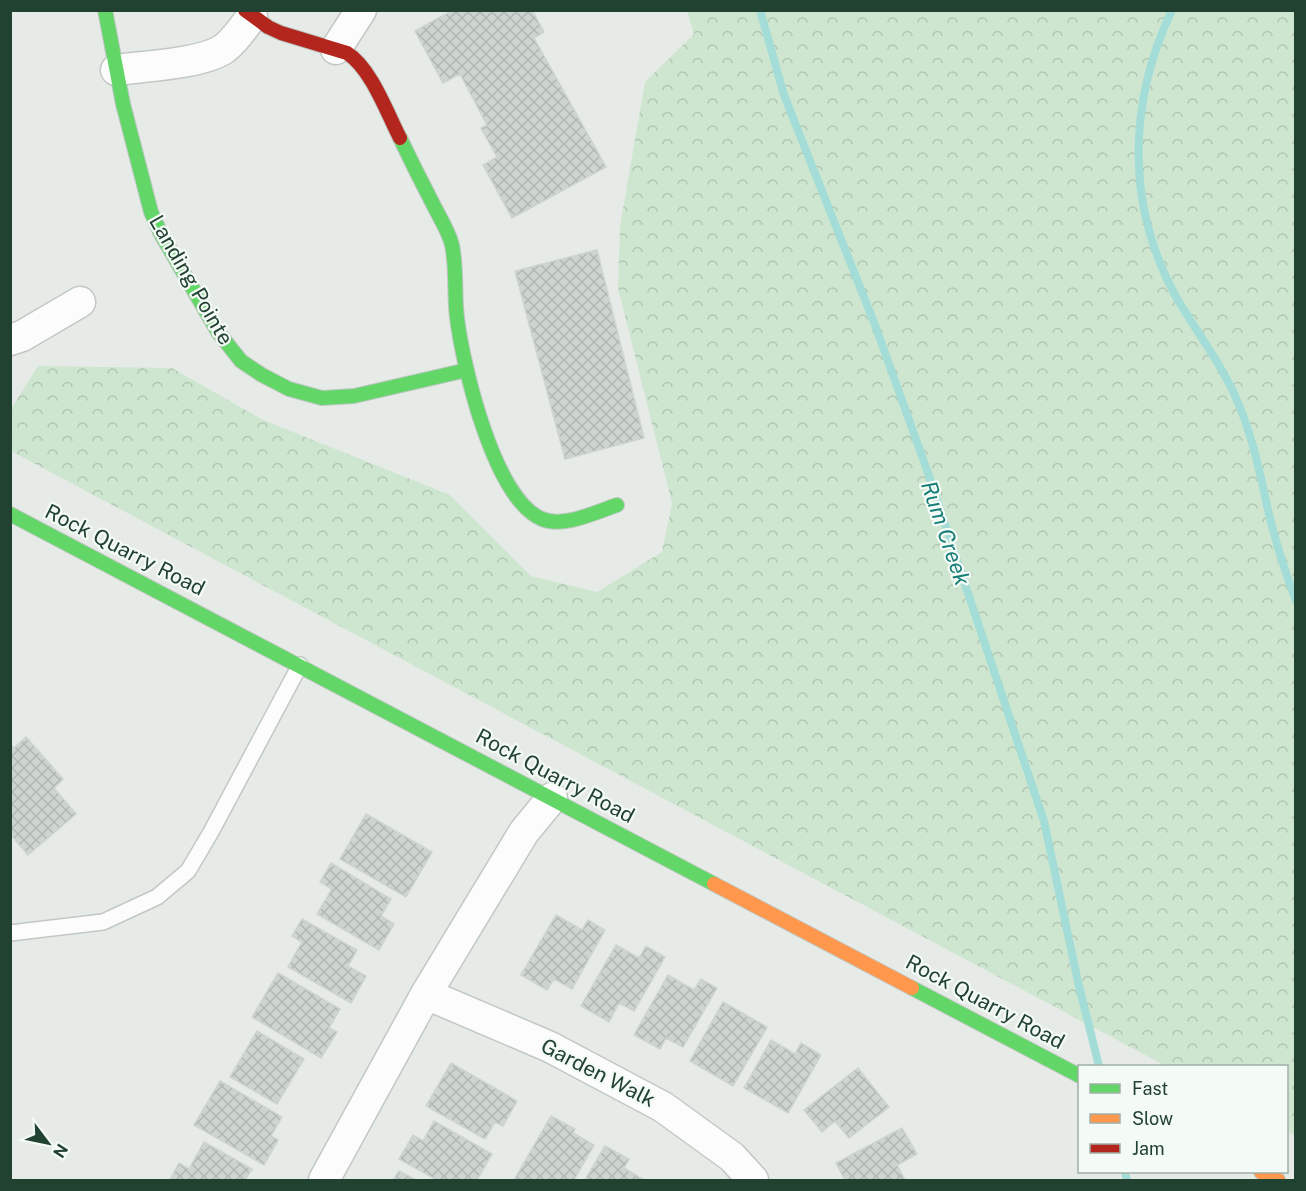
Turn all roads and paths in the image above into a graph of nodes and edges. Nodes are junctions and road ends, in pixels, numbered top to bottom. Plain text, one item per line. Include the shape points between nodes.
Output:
1 (105, 10) edge
2 (361, 10) edge
3 (249, 13) edge
4 (336, 49) junction
5 (116, 70) junction
6 (80, 302) dead end
7 (10, 340) edge
8 (467, 369) junction
9 (617, 505) dead end
10 (10, 514) edge
11 (300, 665) junction
12 (552, 798) junction
13 (10, 933) edge
14 (426, 994) junction
15 (1078, 1075) edge
16 (1263, 1173) edge
17 (324, 1180) edge
18 (753, 1180) edge
19 (1278, 1180) edge

1 - 5 street, Landing Pointe
2 - 4 street
3 - 4 street via 281,33
3 - 5 street via 234,40 208,56
4 - 8 street via 355,58 366,74 450,238 455,260 457,318
5 - 8 street, Landing Pointe via 151,212 218,332 241,361 289,390 322,398 354,396
6 - 7 street
8 - 9 street via 497,462 530,513 555,522
10 - 11 street, Rock Quarry Road
11 - 12 street, Rock Quarry Road
11 - 13 lane via 188,871 157,897 103,922
12 - 14 street via 524,832
12 - 15 street, Rock Quarry Road
14 - 17 street
14 - 18 street, Garden Walk via 550,1047 663,1107 732,1156
16 - 19 street

